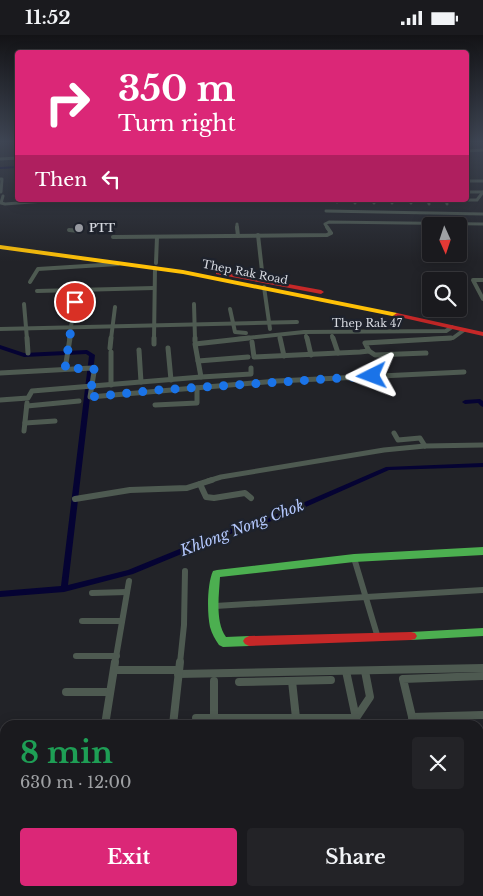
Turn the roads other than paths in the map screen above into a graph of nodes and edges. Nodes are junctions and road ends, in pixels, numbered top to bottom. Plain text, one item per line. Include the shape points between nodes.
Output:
1 (469, 192) edge
2 (483, 192) edge
3 (2, 194) edge
4 (469, 200) edge
5 (31, 202) edge
6 (326, 211) dead end
7 (483, 213) edge
8 (237, 224) dead end
9 (483, 224) edge
10 (69, 230) dead end
11 (80, 231) dead end
12 (238, 235) junction
13 (258, 235) junction
14 (114, 237) dead end
15 (157, 237) junction
16 (0, 242) edge
17 (0, 247) edge
18 (68, 253) junction
19 (87, 255) junction
20 (123, 263) junction
21 (156, 265) junction
22 (483, 281) edge
23 (30, 282) dead end
24 (264, 284) junction
25 (154, 289) junction
26 (36, 291) dead end
27 (483, 299) edge
28 (75, 302) dead end
29 (194, 303) dead end
30 (24, 304) dead end
31 (114, 307) dead end
32 (230, 309) dead end
33 (297, 322) dead end
34 (232, 323) junction
35 (269, 323) junction
36 (194, 324) junction
37 (153, 325) junction
38 (112, 326) junction
39 (71, 327) junction
40 (452, 327) junction
41 (0, 329) edge
42 (28, 329) junction
43 (270, 329) dead end
44 (483, 329) edge
45 (464, 330) junction
46 (246, 333) dead end
47 (483, 334) edge
48 (281, 336) junction
49 (306, 336) dead end
50 (332, 336) dead end
51 (362, 336) dead end
52 (195, 341) dead end
53 (252, 342) dead end
54 (365, 343) junction
55 (154, 344) dead end
56 (168, 348) dead end
57 (139, 350) dead end
58 (369, 351) junction
59 (28, 353) dead end
60 (338, 353) junction
61 (426, 353) dead end
62 (311, 355) junction
63 (284, 356) junction
64 (248, 357) dead end
65 (198, 361) junction
66 (250, 368) dead end
67 (65, 369) junction
68 (464, 372) dead end
69 (0, 373) edge
70 (201, 377) junction
71 (171, 379) junction
72 (142, 382) junction
73 (111, 385) junction
74 (89, 386) junction
75 (196, 388) junction
76 (28, 398) junction
77 (0, 400) edge
78 (79, 401) dead end
79 (155, 405) dead end
80 (27, 406) junction
81 (55, 421) dead end
82 (24, 423) junction
83 (24, 431) dead end
84 (394, 433) dead end
85 (483, 445) edge
86 (425, 446) junction
87 (200, 484) junction
88 (251, 498) dead end
89 (75, 499) dead end
90 (483, 551) edge
91 (354, 558) junction
92 (185, 571) dead end
93 (129, 581) dead end
94 (483, 590) edge
95 (127, 592) junction
96 (92, 593) dead end
97 (367, 596) junction
98 (214, 607) junction
99 (82, 621) dead end
100 (122, 621) junction
101 (483, 632) edge
102 (378, 638) junction
103 (76, 656) dead end
104 (117, 656) junction
105 (483, 669) edge
106 (114, 670) junction
107 (346, 671) junction
108 (365, 671) junction
109 (178, 672) junction
110 (483, 676) edge
111 (214, 681) dead end
112 (292, 681) junction
113 (331, 681) dead end
114 (239, 682) dead end
115 (66, 692) dead end
116 (110, 692) junction
117 (483, 715) edge
118 (196, 718) dead end
119 (214, 718) junction
120 (296, 718) junction
121 (106, 720) edge
122 (173, 720) edge
123 (336, 720) edge
124 (356, 720) edge
125 (357, 720) edge
126 (413, 720) edge
127 (425, 720) edge

1 - 2 street
2 - 4 street via 477,200
3 - 5 street via 1,203
6 - 7 street
8 - 12 street
9 - 13 street via 329,222 325,224 330,234
10 - 11 street
12 - 13 street
12 - 15 street
13 - 24 street
14 - 15 street
15 - 21 street
16 - 18 main road, Thep Rak Road
17 - 18 main road, Thep Rak Road
18 - 19 main road, Thep Rak Road
19 - 20 main road, Thep Rak Road
19 - 21 main road, Thep Rak Road
20 - 21 main road, Thep Rak Road
20 - 23 street via 38,269
21 - 24 main road, Thep Rak Road
21 - 25 street
22 - 27 street via 473,280
24 - 35 street
24 - 40 main road, Thep Rak Road
24 - 44 main road, Thep Rak Road
25 - 26 street
25 - 37 street
28 - 39 street
29 - 36 street
30 - 42 street
31 - 38 street
32 - 34 street
33 - 35 street
34 - 35 street
34 - 36 street
34 - 46 street via 236,333
35 - 43 street
36 - 37 street
36 - 52 street
37 - 38 street
37 - 55 street
38 - 39 street
38 - 73 street
39 - 42 street
39 - 67 street
40 - 45 main road, Thep Rak Road
40 - 48 street, Thep Rak 47 via 446,331 304,332
41 - 42 street
42 - 59 street
45 - 47 main road, Thep Rak Road
45 - 54 street via 453,338
48 - 63 street
48 - 65 street, Thep Rak 47 via 195,344
49 - 62 street
50 - 60 street
51 - 54 street
53 - 63 street via 254,357
54 - 58 street
56 - 71 street
57 - 72 street
58 - 60 street
58 - 61 street via 375,355
60 - 62 street
62 - 63 street
64 - 65 street
65 - 70 street
66 - 70 street via 251,373
67 - 69 street
67 - 74 street via 91,368 94,372
68 - 75 street
70 - 71 street
71 - 72 street
72 - 73 street
73 - 74 street
74 - 75 street via 90,397
74 - 76 street via 32,391
75 - 79 street via 197,403
76 - 77 street
76 - 80 street
78 - 80 street
80 - 82 street
81 - 82 street
82 - 83 street
84 - 86 street via 398,440 420,438
85 - 86 street
86 - 87 street via 280,467
87 - 88 street via 206,497 245,493
87 - 89 street
90 - 91 main road
91 - 97 street
91 - 98 main road via 217,574
92 - 109 street via 184,625
93 - 95 street
94 - 97 street
95 - 96 street
95 - 100 street
97 - 98 street
97 - 102 street
98 - 102 main road via 216,635 223,642
99 - 100 street
100 - 104 street
101 - 102 main road
103 - 104 street
104 - 106 street
105 - 108 street
106 - 109 street
106 - 116 street
107 - 108 street
107 - 109 street
107 - 124 street
108 - 125 street via 370,697
109 - 122 street
110 - 126 street via 404,679
111 - 119 street
112 - 113 street
112 - 114 street
112 - 120 street
115 - 116 street
116 - 121 street
117 - 127 street
118 - 119 street
119 - 120 street
120 - 123 street

